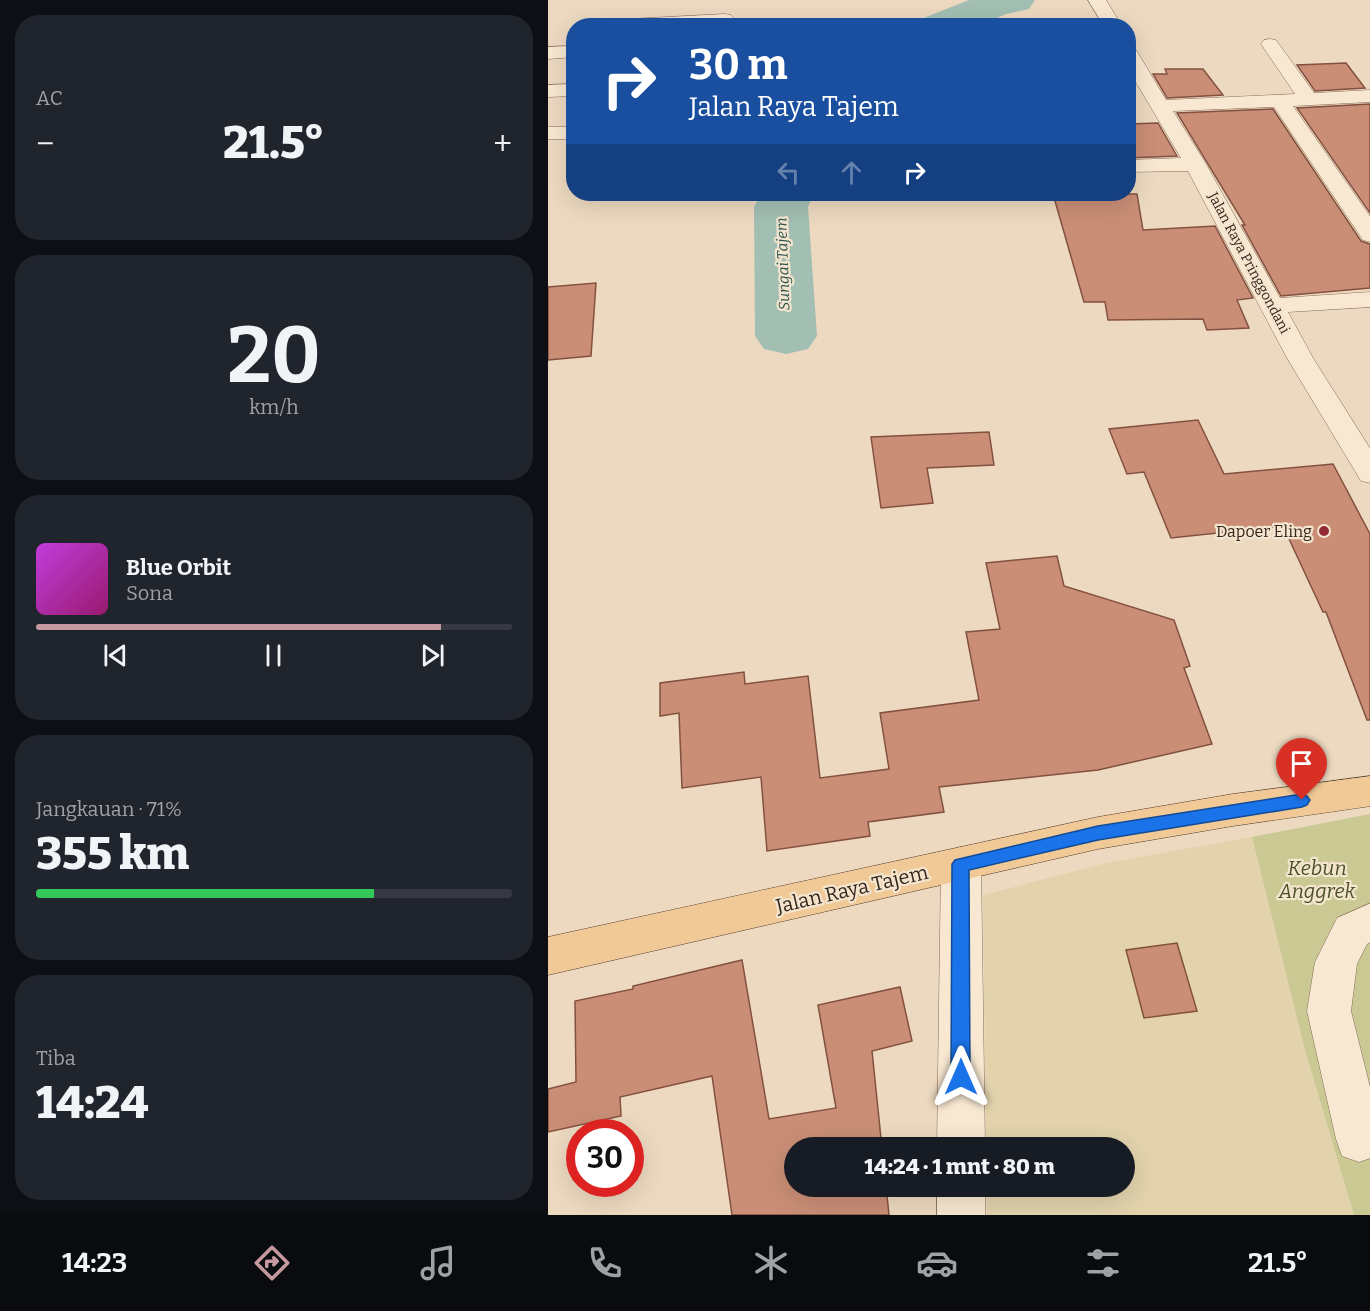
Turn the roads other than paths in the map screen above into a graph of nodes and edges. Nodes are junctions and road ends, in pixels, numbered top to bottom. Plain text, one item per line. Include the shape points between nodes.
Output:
1 (723, 0) edge
2 (1097, 0) edge
3 (725, 18) edge
4 (1107, 18) edge
5 (1270, 44) dead end
6 (566, 52) edge
7 (548, 53) edge
8 (1136, 66) edge
9 (566, 90) edge
10 (548, 91) edge
11 (1370, 96) edge
12 (1308, 99) junction
13 (1279, 100) junction
14 (1160, 106) junction
15 (548, 133) edge
16 (566, 133) edge
17 (1195, 164) junction
18 (1136, 166) edge
19 (1370, 235) edge
20 (1370, 299) edge
21 (1271, 306) junction
22 (1370, 474) edge
23 (1370, 791) edge
24 (961, 864) junction
25 (1370, 921) edge
26 (548, 957) edge
27 (961, 1137) edge
28 (1359, 1139) dead end
29 (961, 1197) edge
30 (961, 1215) edge

1 - 3 street
2 - 4 street
5 - 12 street
6 - 7 street
8 - 14 street, Jalan Raya Pringgondani
9 - 10 street
11 - 12 street
12 - 13 street
13 - 14 street
13 - 19 street
14 - 17 street, Jalan Raya Pringgondani
15 - 16 street
17 - 18 street
17 - 21 street, Jalan Raya Pringgondani
20 - 21 street
21 - 22 street, Jalan Raya Pringgondani
23 - 24 main road, Jalan Raya Tajem via 1098,833
24 - 26 main road, Jalan Raya Tajem
24 - 27 street
25 - 28 street via 1352,931 1336,962 1328,1011
29 - 30 street

